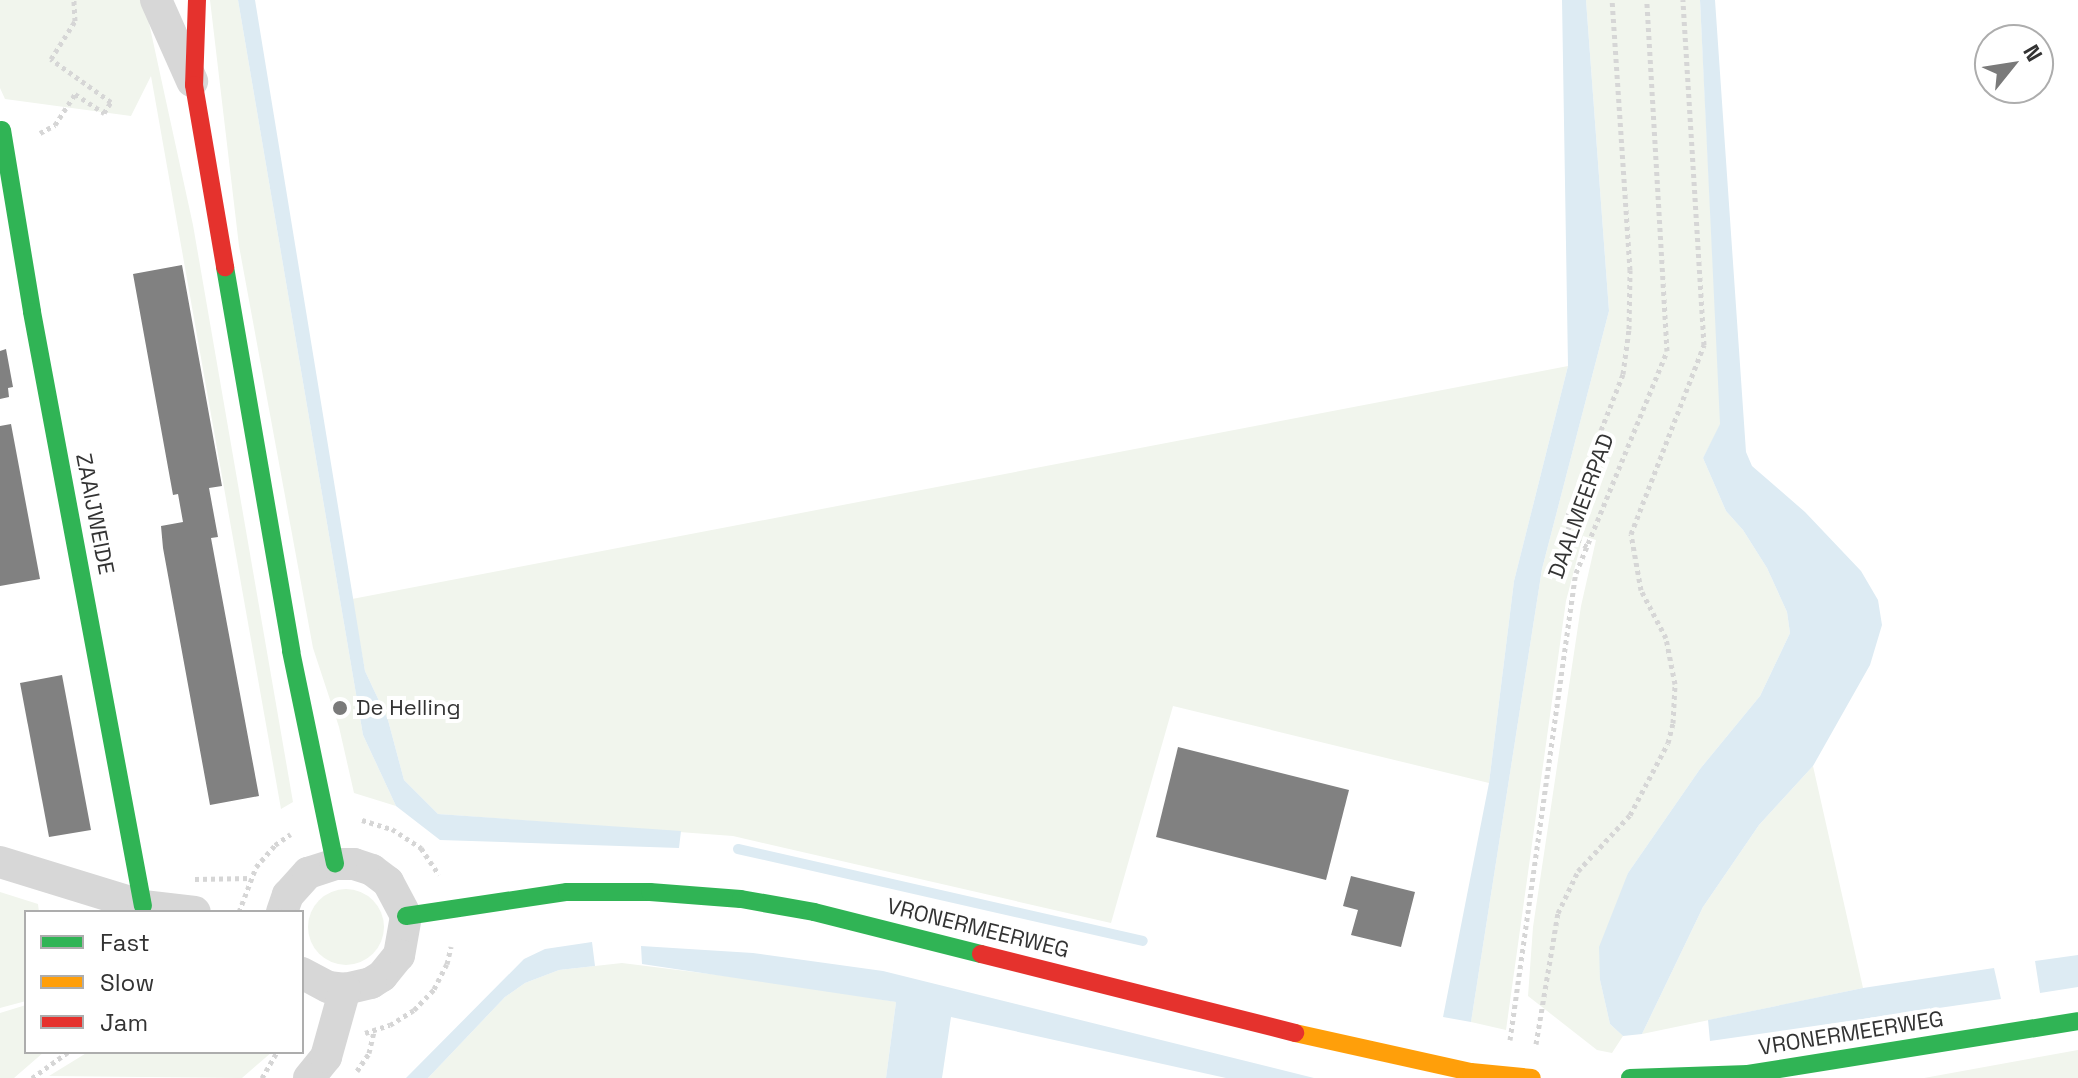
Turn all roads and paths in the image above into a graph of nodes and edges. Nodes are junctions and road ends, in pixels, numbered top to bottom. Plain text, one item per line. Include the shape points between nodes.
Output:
1 (74, 0) edge
2 (156, 0) edge
3 (197, 0) edge
4 (1612, 0) edge
5 (1647, 0) edge
6 (1683, 0) edge
7 (194, 85) junction
8 (55, 125) dead end
9 (2, 130) edge
10 (1587, 547) junction
11 (0, 862) edge
12 (335, 864) junction
13 (143, 906) junction
14 (178, 910) edge
15 (283, 910) edge
16 (406, 916) junction
17 (304, 974) edge
18 (345, 989) junction
19 (2078, 1021) edge
20 (374, 1031) dead end
21 (65, 1054) edge
22 (276, 1054) edge
23 (32, 1078) edge
24 (262, 1078) edge
25 (309, 1078) edge
26 (351, 1078) edge
27 (1505, 1078) edge
28 (1532, 1078) edge
29 (1630, 1078) edge

1 - 8 path via 75,21 51,59 111,102 104,113 75,94
2 - 7 street
3 - 7 street
4 - 10 path via 1629,317 1623,374 1569,512 1573,537
5 - 10 path, DAALMEERPAD via 1667,351
6 - 28 path via 1704,345 1631,534 1641,590 1666,638 1675,684 1673,723 1630,815 1578,871 1558,913
7 - 12 street via 291,651
9 - 13 street, ZAAIJWEIDE
10 - 27 path, DAALMEERPAD via 1576,573
11 - 13 street
12 - 15 street via 297,883
12 - 16 street via 372,870 388,882
13 - 14 street
16 - 18 street via 404,943 392,966 371,983
16 - 27 street, VRONERMEERWEG via 567,892 741,899 814,912 1305,1036
17 - 18 street
18 - 25 street via 326,1057
19 - 29 street, VRONERMEERWEG via 1748,1074
20 - 26 path via 369,1053
21 - 23 path
22 - 24 path
27 - 28 street, VRONERMEERWEG

